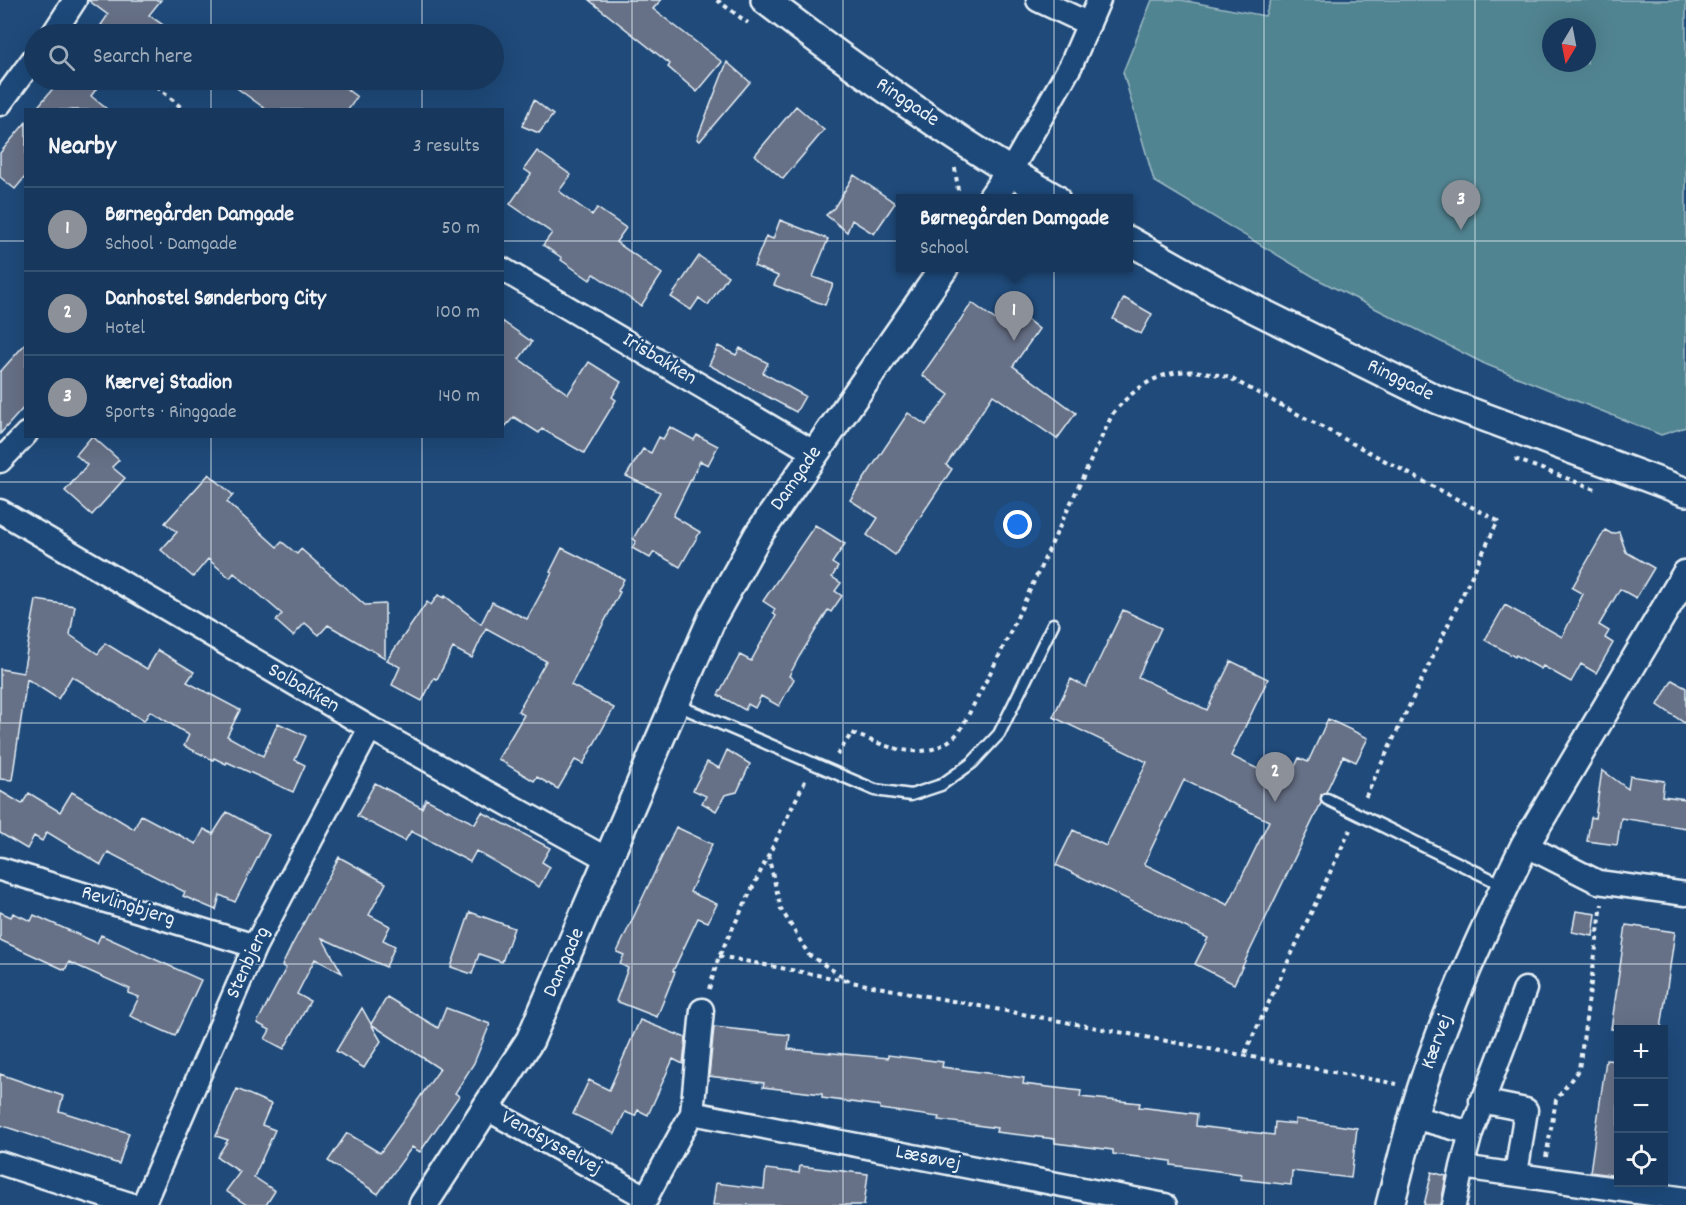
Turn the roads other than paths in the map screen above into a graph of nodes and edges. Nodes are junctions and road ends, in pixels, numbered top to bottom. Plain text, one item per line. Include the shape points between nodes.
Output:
1 (75, 0) edge
2 (765, 0) edge
3 (1038, 0) edge
4 (1099, 0) edge
5 (59, 24) edge
6 (1089, 24) junction
7 (24, 72) edge
8 (0, 104) edge
9 (1010, 172) junction
10 (995, 194) edge
11 (1048, 194) edge
12 (1133, 243) edge
13 (504, 270) edge
14 (941, 272) edge
15 (24, 436) edge
16 (815, 453) junction
17 (0, 461) edge
18 (1686, 492) edge
19 (0, 511) edge
20 (1686, 574) edge
21 (1053, 624) dead end
22 (674, 703) junction
23 (370, 728) junction
24 (1327, 799) dead end
25 (1525, 845) junction
26 (609, 860) junction
27 (0, 869) edge
28 (1505, 886) junction
29 (1686, 894) edge
30 (255, 946) junction
31 (1525, 989) dead end
32 (702, 1010) road end
33 (1481, 1101) junction
34 (487, 1109) junction
35 (692, 1113) junction
36 (1413, 1117) junction
37 (1471, 1133) junction
38 (0, 1164) edge
39 (1462, 1167) junction
40 (1516, 1174) junction
41 (644, 1201) edge
42 (133, 1205) edge
43 (143, 1205) edge
44 (423, 1205) edge
45 (1165, 1205) edge
46 (1390, 1205) edge
47 (1454, 1205) edge
48 (1685, 1205) edge

1 - 5 street
2 - 9 street, Ringgade via 833,53
3 - 6 street
4 - 6 street
6 - 9 street
7 - 8 street
9 - 10 street
9 - 11 street, Ringgade
12 - 18 street, Ringgade via 1220,292 1436,399
13 - 16 street, Irisbakken
14 - 16 street, Damgade
15 - 17 street
16 - 22 street, Damgade via 758,535 712,616
19 - 23 street, Solbakken
20 - 25 street, Kærvej
21 - 22 lane via 999,734 972,763 941,785 911,795 875,790
22 - 26 street, Damgade
23 - 26 street, Solbakken
23 - 30 street, Stenbjerg
24 - 28 lane
25 - 28 street, Kærvej
25 - 29 street via 1605,883
26 - 34 street, Damgade via 530,1040
27 - 30 street, Revlingbjerg
28 - 36 street, Kærvej via 1456,993
30 - 43 street, Stenbjerg
31 - 33 street
32 - 35 street, Vendsysselvej
33 - 37 street
33 - 40 street via 1526,1110
34 - 41 street, Vendsysselvej
34 - 44 street, Damgade
35 - 41 street, Vendsysselvej
35 - 45 street, Læsøvej
36 - 37 street
36 - 46 street, Kærvej
37 - 39 street
38 - 42 street
39 - 40 street
39 - 47 street
40 - 48 street via 1686,1199

